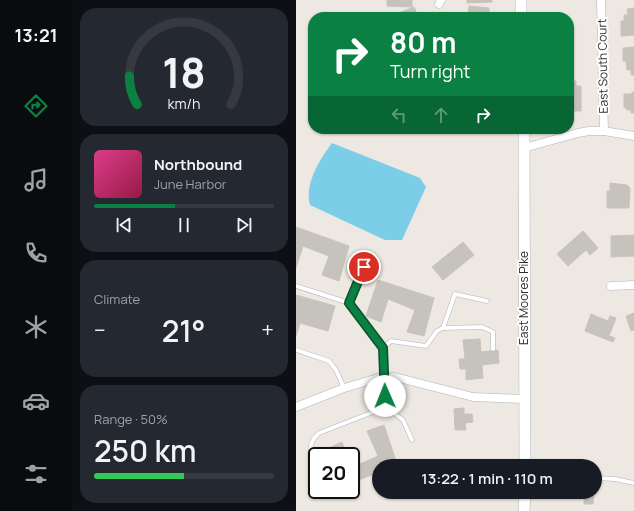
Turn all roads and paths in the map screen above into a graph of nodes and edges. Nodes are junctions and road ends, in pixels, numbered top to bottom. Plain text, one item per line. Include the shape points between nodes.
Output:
1 (521, 0) edge
2 (601, 0) edge
3 (521, 12) edge
4 (604, 131) junction
5 (524, 134) edge
6 (634, 136) edge
7 (524, 148) junction
8 (364, 267) dead end
9 (634, 285) edge
10 (296, 286) edge
11 (611, 286) dead end
12 (487, 301) dead end
13 (349, 303) junction
14 (443, 328) junction
15 (383, 348) junction
16 (493, 349) dead end
17 (296, 350) edge
18 (385, 377) junction
19 (344, 388) junction
20 (524, 399) junction
21 (296, 407) edge
22 (386, 407) junction
23 (412, 440) dead end
24 (311, 447) edge
25 (525, 459) edge
26 (602, 478) edge
27 (634, 483) edge
28 (525, 499) edge
29 (524, 511) edge

1 - 3 main road
2 - 4 street, East South Court
4 - 6 street
4 - 7 street via 578,133
5 - 7 main road, East Moores Pike
7 - 20 main road, East Moores Pike
8 - 13 lane
9 - 11 street
10 - 13 lane
12 - 14 lane via 455,294
13 - 15 lane
14 - 15 lane via 437,331 426,346 391,341
14 - 16 lane via 482,327 493,332
15 - 18 lane
17 - 19 lane via 333,364
18 - 19 street
18 - 20 street via 395,377 474,397
18 - 22 lane
19 - 21 street
20 - 25 main road, East Moores Pike
22 - 23 lane via 403,420
22 - 24 lane via 319,433 312,440
26 - 27 lane
28 - 29 main road

